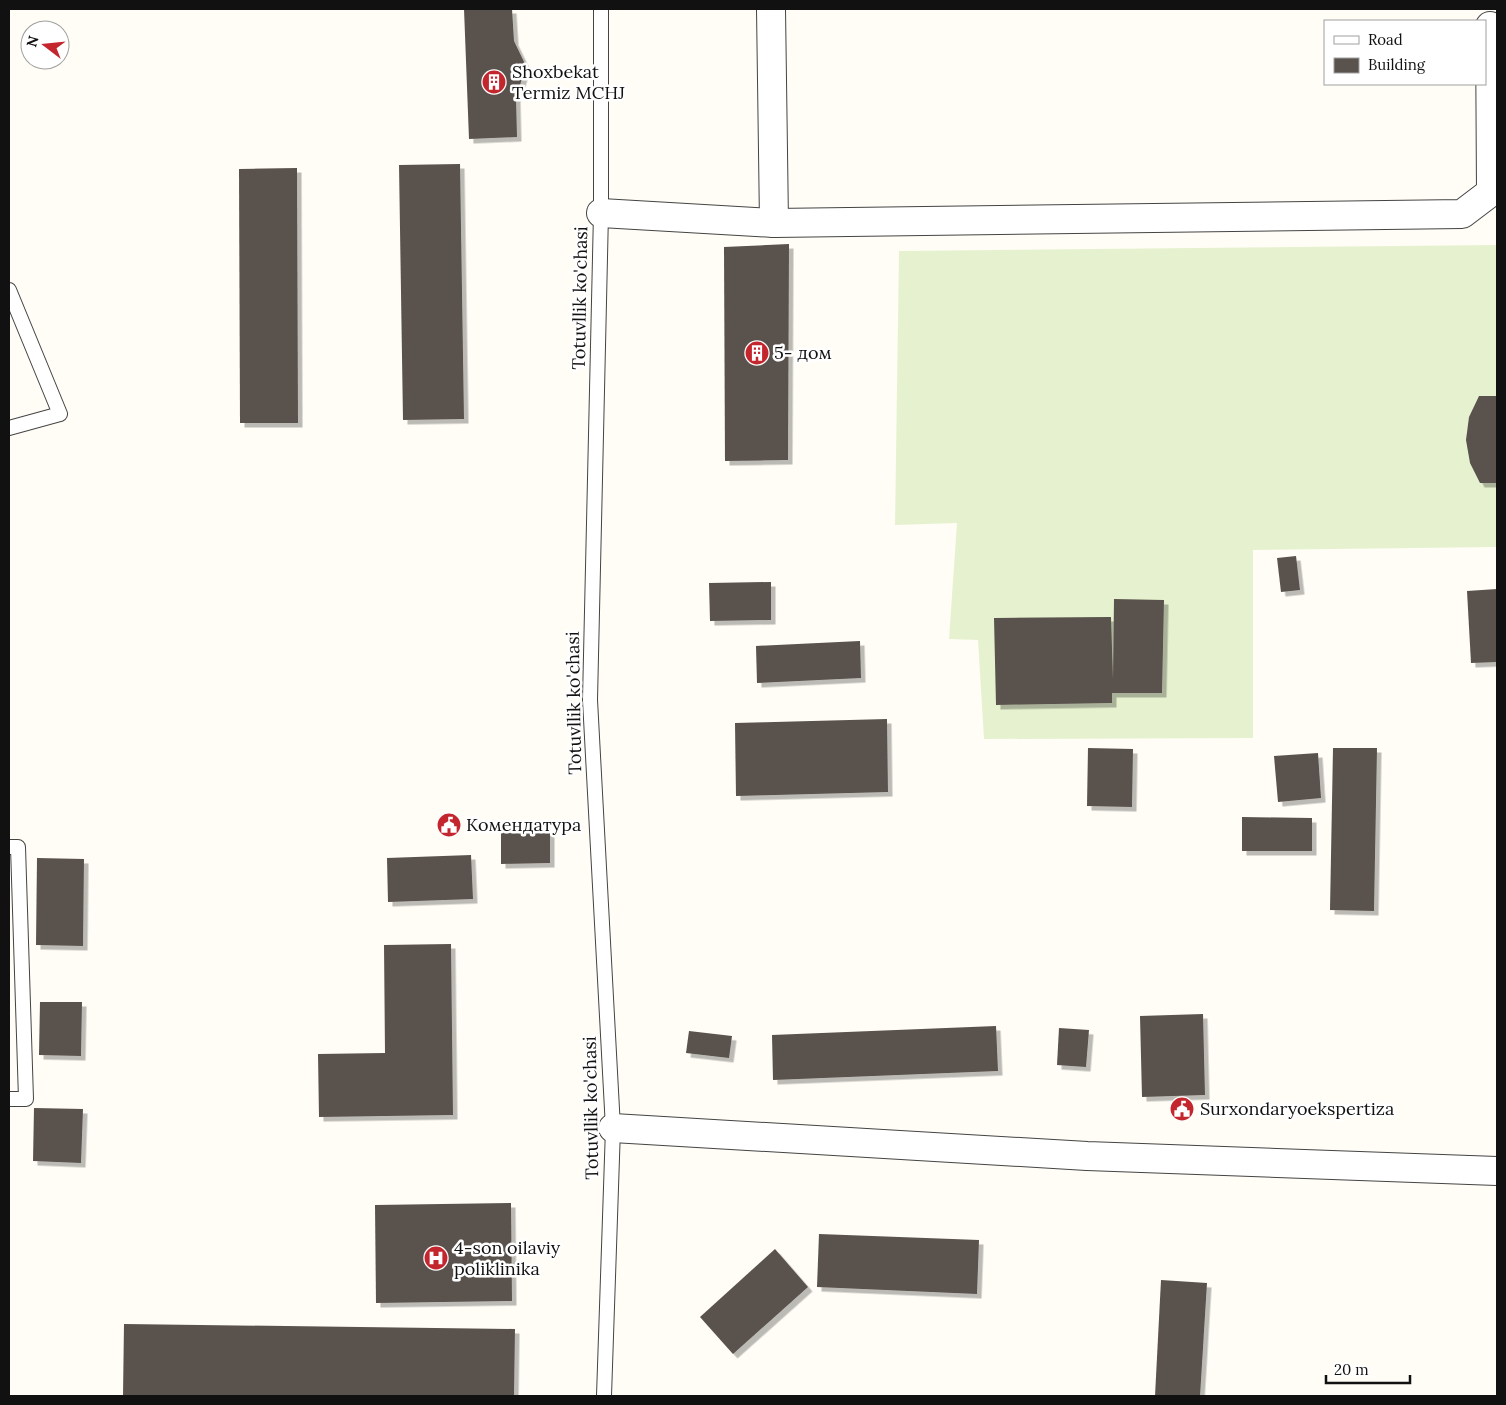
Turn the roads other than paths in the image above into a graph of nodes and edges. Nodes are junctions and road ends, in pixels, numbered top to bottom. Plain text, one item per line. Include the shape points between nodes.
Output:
1 (601, 9) edge
2 (771, 9) edge
3 (1490, 26) dead end
4 (601, 213) junction
5 (774, 223) junction
6 (9, 290) edge
7 (9, 428) edge
8 (9, 847) edge
9 (9, 1099) edge
10 (613, 1128) junction
11 (1497, 1171) edge
12 (604, 1396) edge

1 - 4 lane, Totuvllik ko'chasi
2 - 5 street
3 - 5 street via 1491,192 1462,214
4 - 5 street
4 - 10 lane, Totuvllik ko'chasi via 590,700
6 - 7 lane via 60,414
8 - 9 lane via 18,847 26,1099
10 - 11 street via 1087,1156
10 - 12 lane, Totuvllik ko'chasi

